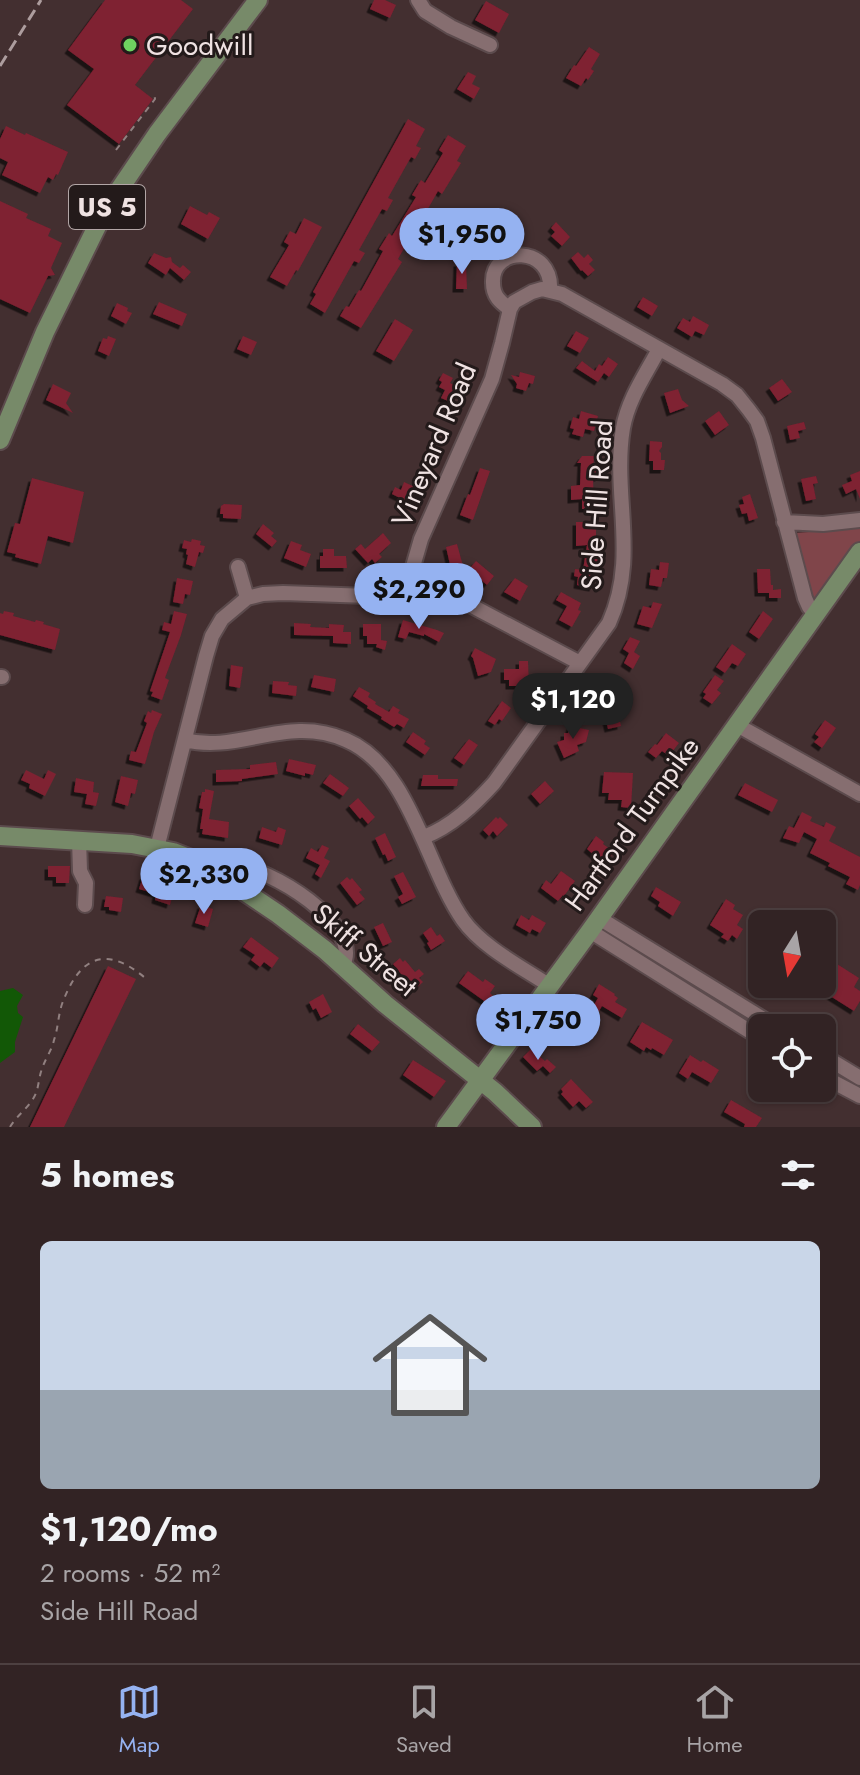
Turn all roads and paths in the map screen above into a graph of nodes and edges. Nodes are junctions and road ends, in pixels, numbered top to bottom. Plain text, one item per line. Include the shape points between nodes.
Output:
1 (258, 0) edge
2 (418, 0) edge
3 (490, 45) dead end
4 (154, 93) dead end
5 (116, 150) dead end
6 (550, 290) junction
7 (510, 309) junction
8 (659, 349) junction
9 (0, 440) edge
10 (860, 520) edge
11 (784, 522) junction
12 (860, 552) edge
13 (238, 567) dead end
14 (410, 577) junction
15 (247, 598) junction
16 (816, 614) junction
17 (580, 663) junction
18 (737, 725) junction
19 (185, 740) junction
20 (860, 775) edge
21 (855, 792) edge
22 (0, 836) edge
23 (424, 837) junction
24 (79, 839) junction
25 (157, 848) junction
26 (217, 873) junction
27 (85, 905) dead end
28 (594, 925) junction
29 (343, 965) junction
30 (144, 977) dead end
31 (550, 986) junction
32 (753, 1014) edge
33 (748, 1030) edge
34 (836, 1063) edge
35 (860, 1078) edge
36 (480, 1079) junction
37 (836, 1084) edge
38 (856, 1095) edge
39 (10, 1127) edge
40 (446, 1127) edge
41 (532, 1127) edge

1 - 9 main road, US 5 via 104,212
2 - 3 street via 425,11
4 - 5 path via 155,99
6 - 7 street via 523,296
6 - 7 street via 550,277 540,261 511,256 496,268 492,285 494,295
6 - 8 street
7 - 14 street, Vineyard Road via 492,379 421,539
8 - 11 street via 737,395 757,421
8 - 17 street, Side Hill Road via 624,423 624,569 617,605
10 - 11 street
11 - 16 street via 805,598
12 - 16 main road, Hartford Turnpike
13 - 15 street
14 - 15 street via 369,596 283,593
14 - 17 street
15 - 19 street via 222,619 212,636
16 - 18 main road, Hartford Turnpike
17 - 23 street, Side Hill Road via 479,800
18 - 21 street
18 - 28 main road, Hartford Turnpike
19 - 23 street via 209,744 300,730 348,740 380,764
19 - 25 street
20 - 21 street
22 - 24 main road, Skiff Street
23 - 31 street via 464,923
24 - 25 main road, Skiff Street
24 - 27 street
25 - 26 main road, Skiff Street
26 - 29 main road, Skiff Street
26 - 29 street via 232,865 249,868 296,891 337,928 347,952
28 - 31 main road, Hartford Turnpike
28 - 32 street
28 - 33 street
29 - 36 main road, Skiff Street
30 - 39 path via 116,960 88,962 62,1005 36,1094
31 - 36 main road, Hartford Turnpike
34 - 35 street
35 - 38 street
36 - 40 main road, Hartford Turnpike
36 - 41 main road, Skiff Street
37 - 38 street

